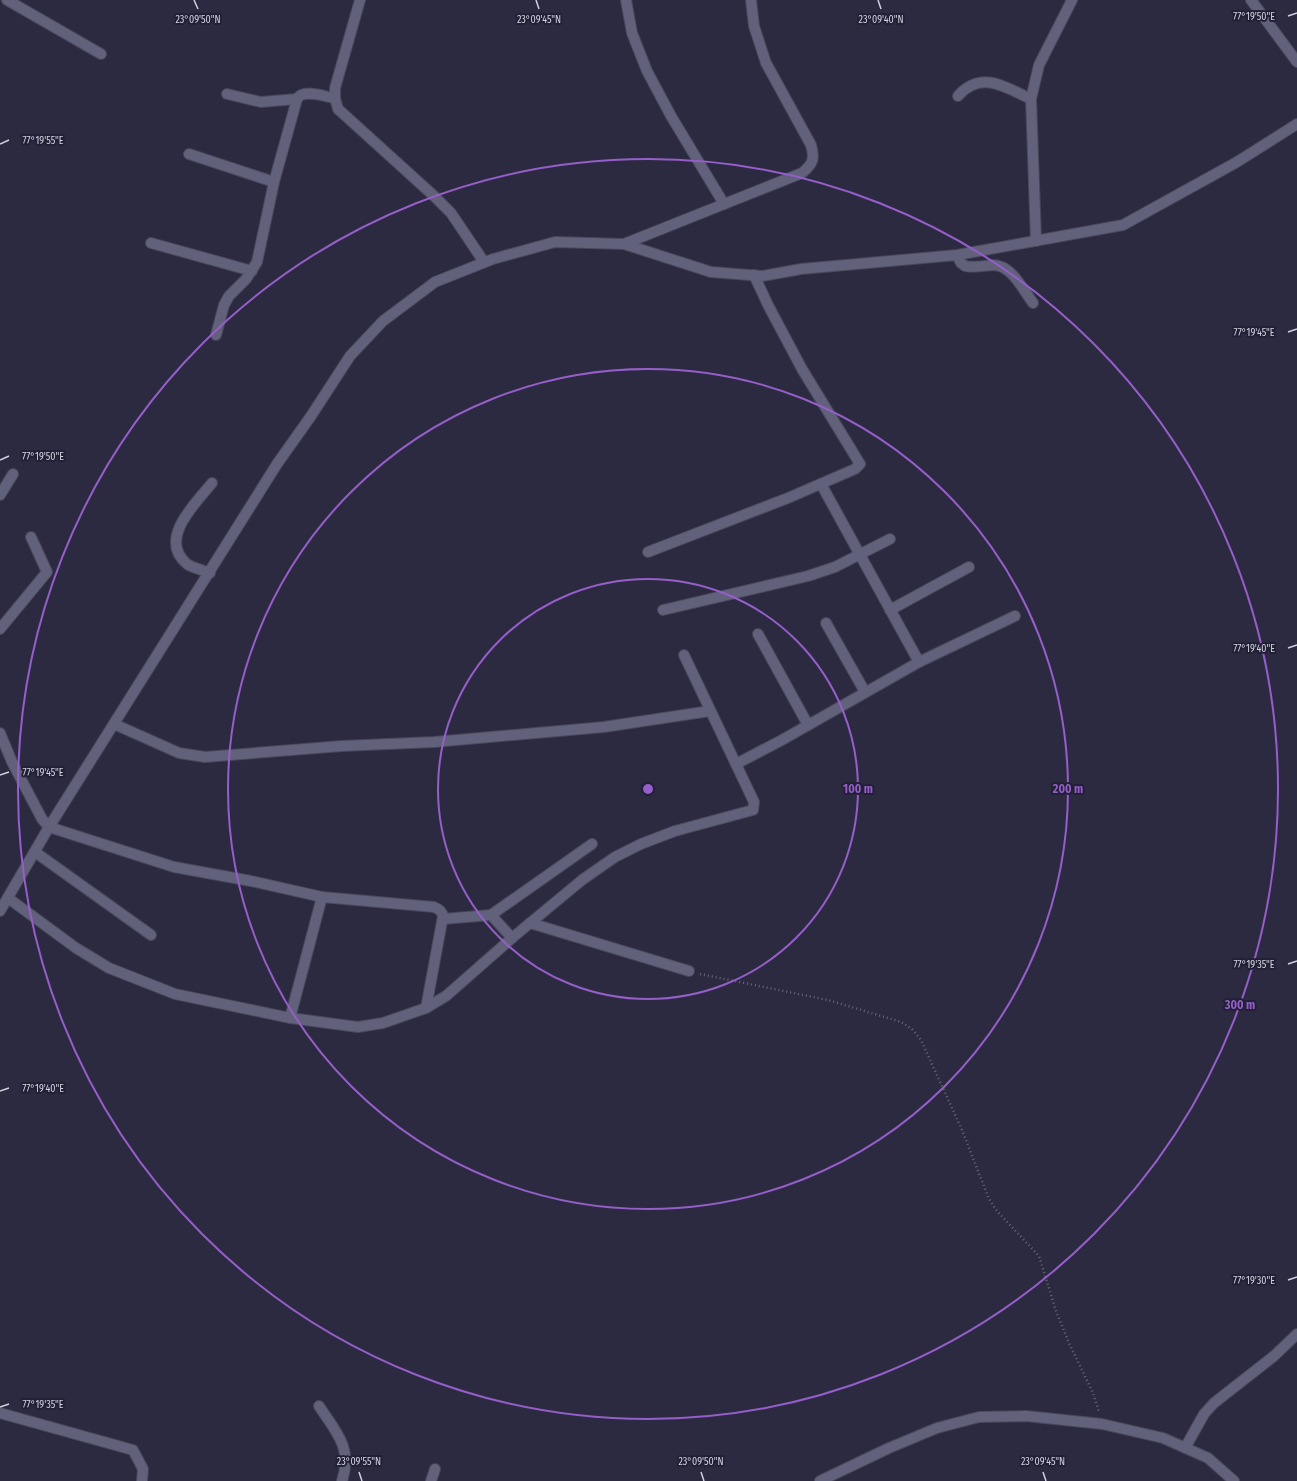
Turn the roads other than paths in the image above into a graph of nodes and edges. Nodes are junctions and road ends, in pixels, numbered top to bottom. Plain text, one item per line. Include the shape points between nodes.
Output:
1 (7, 0) edge
2 (360, 0) edge
3 (626, 0) edge
4 (750, 0) edge
5 (1072, 0) edge
6 (1251, 0) edge
7 (102, 54) dead end
8 (1297, 62) edge
9 (227, 94) dead end
10 (958, 96) dead end
11 (335, 98) junction
12 (297, 99) junction
13 (1031, 99) junction
14 (1297, 124) edge
15 (189, 154) dead end
16 (274, 182) junction
17 (724, 204) junction
18 (1036, 240) junction
19 (151, 243) dead end
20 (624, 244) junction
21 (957, 255) junction
22 (484, 262) junction
23 (252, 271) junction
24 (754, 275) junction
25 (1033, 303) dead end
26 (216, 335) dead end
27 (13, 474) dead end
28 (212, 483) dead end
29 (821, 484) junction
30 (0, 495) edge
31 (31, 537) dead end
32 (890, 539) dead end
33 (648, 552) dead end
34 (860, 555) junction
35 (969, 567) dead end
36 (210, 573) junction
37 (663, 610) dead end
38 (890, 610) junction
39 (1015, 616) dead end
40 (826, 623) dead end
41 (0, 629) edge
42 (758, 634) dead end
43 (684, 655) dead end
44 (919, 662) junction
45 (865, 692) junction
46 (710, 711) junction
47 (114, 724) junction
48 (808, 725) junction
49 (0, 733) edge
50 (736, 764) junction
51 (49, 827) junction
52 (592, 844) dead end
53 (35, 852) junction
54 (322, 897) junction
55 (8, 898) junction
56 (0, 911) edge
57 (491, 915) junction
58 (443, 919) junction
59 (530, 923) junction
60 (151, 935) dead end
61 (512, 938) junction
62 (689, 972) road end
63 (426, 1008) junction
64 (290, 1018) junction
65 (1297, 1334) edge
66 (319, 1406) dead end
67 (0, 1413) edge
68 (1185, 1448) junction
69 (436, 1469) dead end
70 (142, 1481) edge
71 (342, 1481) edge
72 (431, 1481) edge
73 (820, 1481) edge
74 (1234, 1481) edge

1 - 7 street
2 - 11 street via 335,88
3 - 17 street via 632,33 647,71
4 - 17 street via 754,26 766,63 815,156 812,166 802,173
5 - 13 street via 1039,65
6 - 8 street
9 - 12 street via 261,102
10 - 13 street via 974,84 986,82 998,84
11 - 12 street via 305,93
11 - 22 street via 338,109 344,116 451,214
12 - 16 street
13 - 18 street
14 - 18 street via 1237,162 1123,225
15 - 16 street
16 - 23 street via 257,262
17 - 20 street
18 - 21 street
19 - 23 street
20 - 22 street via 555,242
20 - 24 street via 711,272
21 - 24 street
21 - 25 street via 965,266 995,265 1004,268 1012,274
22 - 36 street via 435,282 383,321 350,356 277,464
23 - 26 street via 229,296
24 - 29 street via 802,369 860,464 855,470
27 - 30 street
28 - 36 street via 180,526 176,545 179,556 188,565
29 - 33 street
29 - 34 street
31 - 41 street via 46,572
32 - 34 street
34 - 37 street via 808,576
34 - 38 street
35 - 38 street
36 - 47 street
38 - 44 street
39 - 44 street
40 - 45 street
42 - 48 street
43 - 46 street
44 - 45 street
45 - 48 street
46 - 47 street via 604,727 434,742 205,757 179,753
46 - 50 street
47 - 51 street
48 - 50 street
49 - 51 street via 12,762
50 - 59 street via 754,802 753,810 675,831 640,844 615,857 582,880
51 - 53 street
51 - 54 street via 174,867
52 - 57 street
53 - 55 street
53 - 60 street
54 - 58 street via 434,907 442,912
54 - 64 street
55 - 56 street
55 - 64 street via 76,948 109,968 175,994
57 - 58 street
57 - 61 street
58 - 63 street
59 - 61 street
59 - 62 street
61 - 63 street via 446,996
63 - 64 street via 383,1023 358,1026
65 - 68 street via 1274,1356 1214,1403 1204,1414
66 - 71 street via 342,1442 346,1456
67 - 70 street via 133,1450 143,1469
68 - 73 street via 1163,1438 1102,1424 1026,1416 979,1417 937,1428
68 - 74 street via 1208,1458
69 - 72 street

